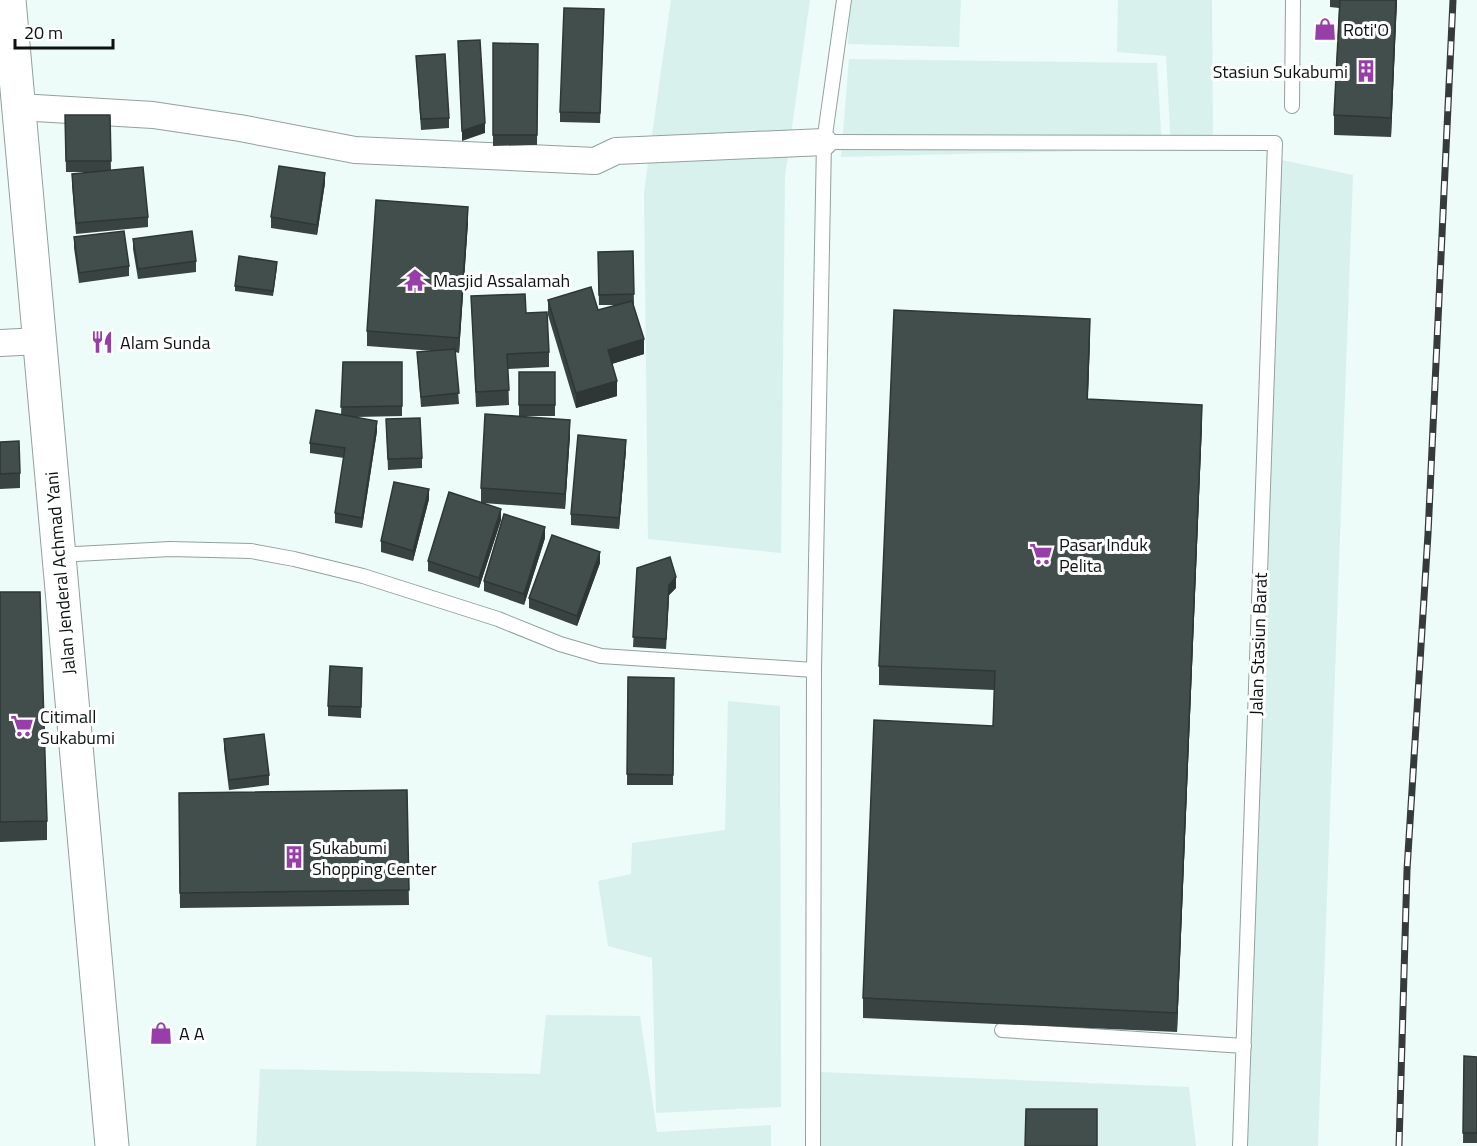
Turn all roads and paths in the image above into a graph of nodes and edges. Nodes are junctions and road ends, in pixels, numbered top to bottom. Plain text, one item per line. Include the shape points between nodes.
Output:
1 (9, 0) edge
2 (844, 0) edge
3 (1293, 0) edge
4 (1292, 106) dead end
5 (19, 107) junction
6 (824, 142) junction
7 (40, 340) junction
8 (0, 343) edge
9 (57, 555) junction
10 (814, 670) junction
11 (1002, 1030) edge
12 (1244, 1046) junction
13 (112, 1146) edge
14 (813, 1146) edge
15 (1240, 1146) edge

1 - 5 main road, Jalan Jenderal Achmad Yani
2 - 6 lane
3 - 4 lane
5 - 6 street via 153,115 355,150 595,161 616,151
5 - 7 main road, Jalan Jenderal Achmad Yani
6 - 10 lane
6 - 12 lane, Jalan Stasiun Barat via 1275,143
7 - 8 street
7 - 9 main road, Jalan Jenderal Achmad Yani
9 - 10 lane via 170,549 251,551 363,576 601,656
9 - 13 main road, Jalan Jenderal Achmad Yani
10 - 14 lane
11 - 12 lane
12 - 15 lane, Jalan Stasiun Barat

